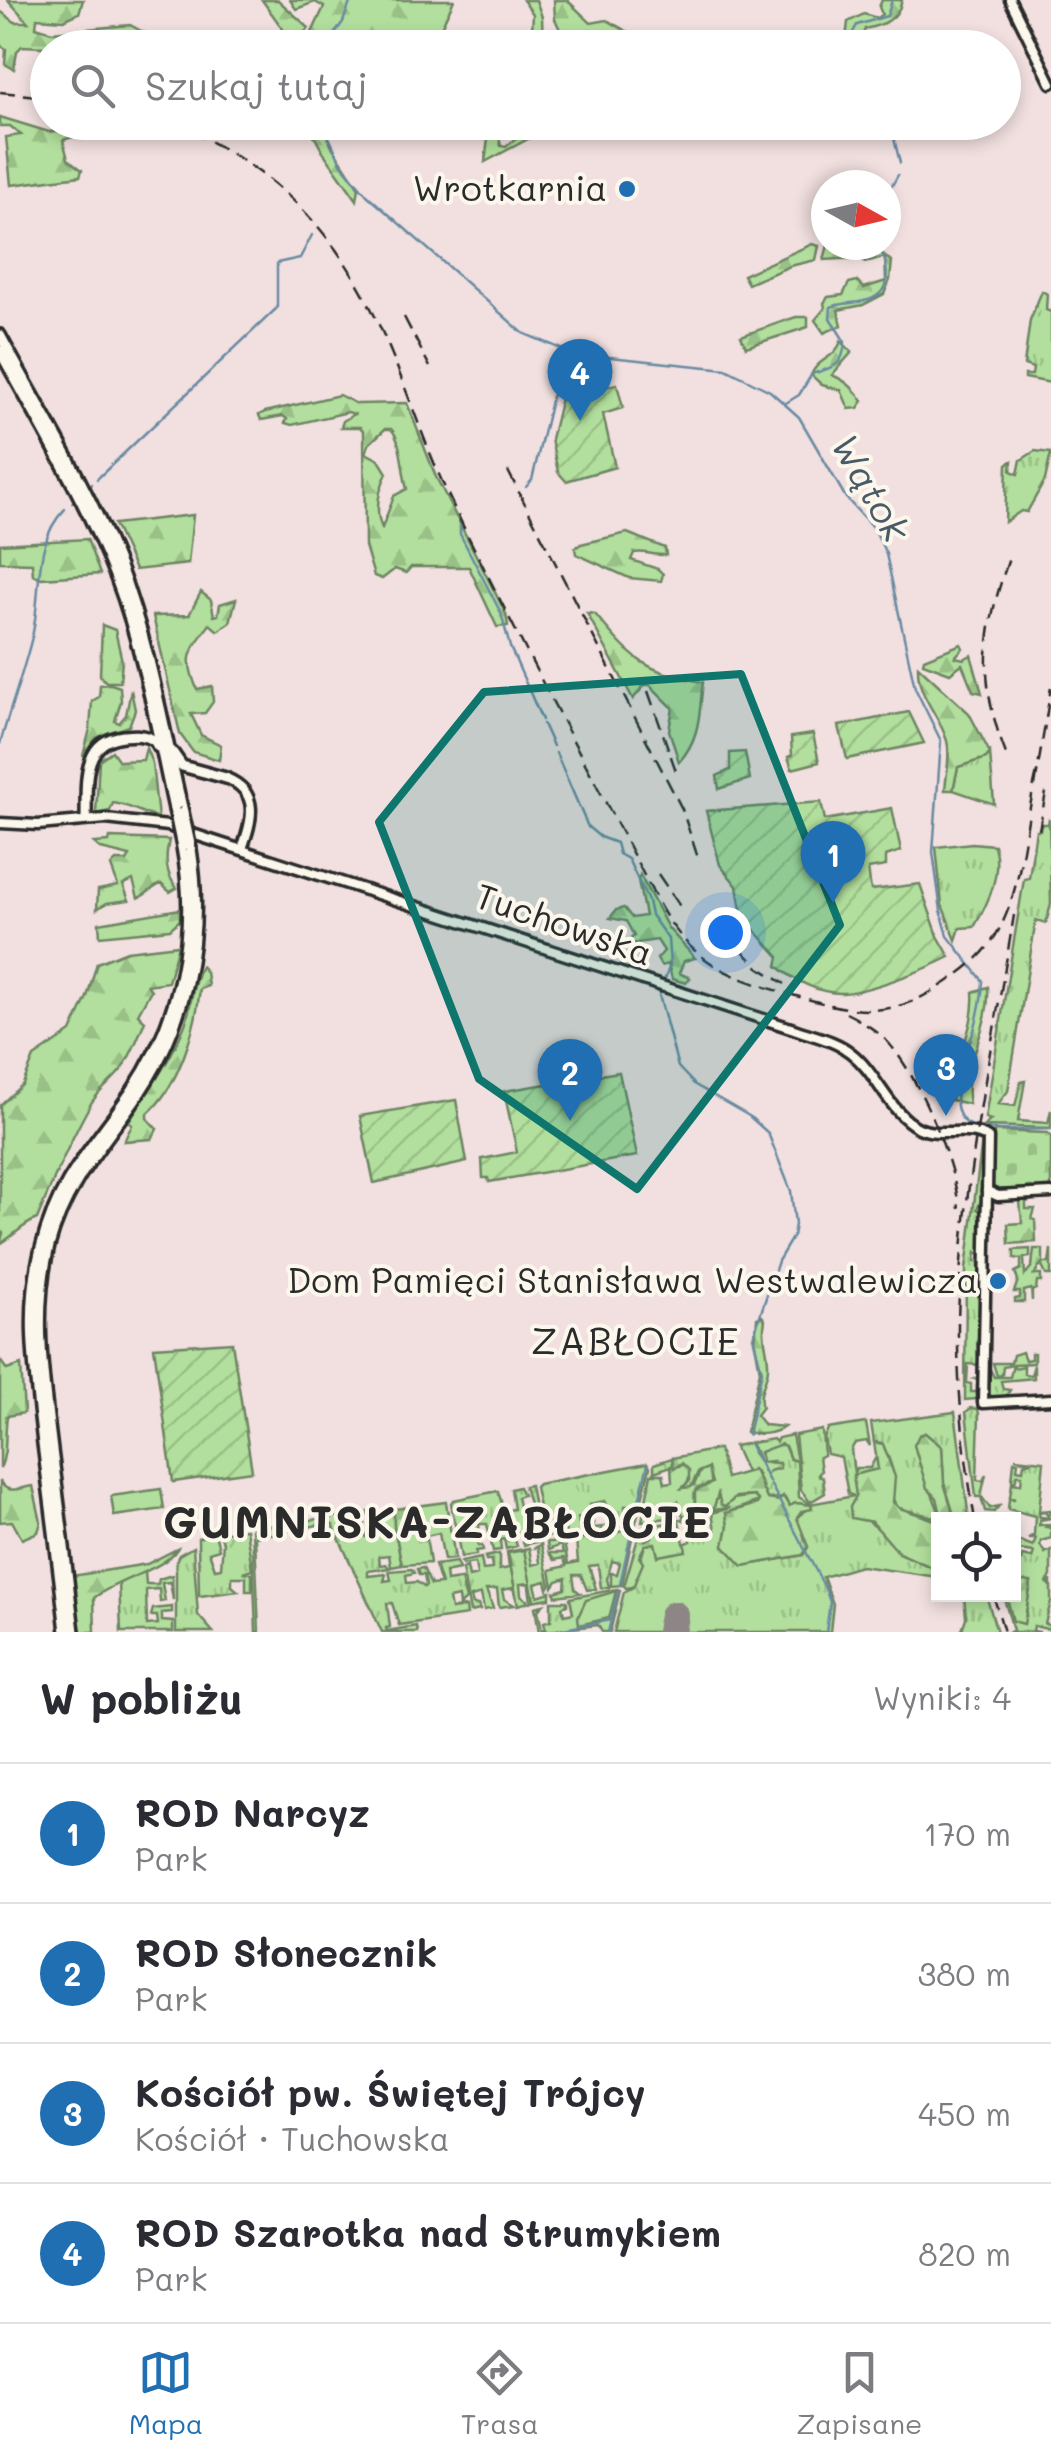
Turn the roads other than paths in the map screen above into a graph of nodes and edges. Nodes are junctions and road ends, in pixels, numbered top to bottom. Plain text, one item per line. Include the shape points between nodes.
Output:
1 (1010, 0) edge
2 (1051, 83) edge
3 (0, 335) edge
4 (0, 351) edge
5 (150, 700) junction
6 (140, 735) junction
7 (166, 736) junction
8 (163, 759) junction
9 (202, 772) junction
10 (226, 778) joint
11 (178, 811) junction
12 (86, 819) junction
13 (0, 823) edge
14 (186, 848) junction
15 (242, 849) junction
16 (987, 1191) junction
17 (1051, 1193) edge
18 (1014, 1196) junction
19 (987, 1208) junction
20 (1051, 1399) edge
21 (66, 1632) edge
22 (74, 1632) edge

1 - 2 street
3 - 7 main road via 119,564
4 - 5 main road via 104,548
5 - 6 main road via 150,723
5 - 8 main road
6 - 8 main road via 154,740
6 - 12 main road via 106,740 91,755
7 - 9 main road via 178,763
7 - 11 main road
8 - 11 main road
9 - 10 main road
9 - 11 main road via 184,782
10 - 15 street via 252,804
11 - 14 main road, bridge
12 - 13 street, Tuchowska
12 - 15 street, Tuchowska via 154,823
14 - 21 main road via 187,940 167,1025 143,1073 70,1174 48,1221 36,1271 32,1341
14 - 22 main road via 196,914 179,1013 149,1078 66,1198 41,1291 40,1342
15 - 16 street, Tuchowska via 848,1050 918,1128 986,1135
16 - 18 street
16 - 19 street
17 - 18 street
18 - 19 street
19 - 20 street via 983,1402

